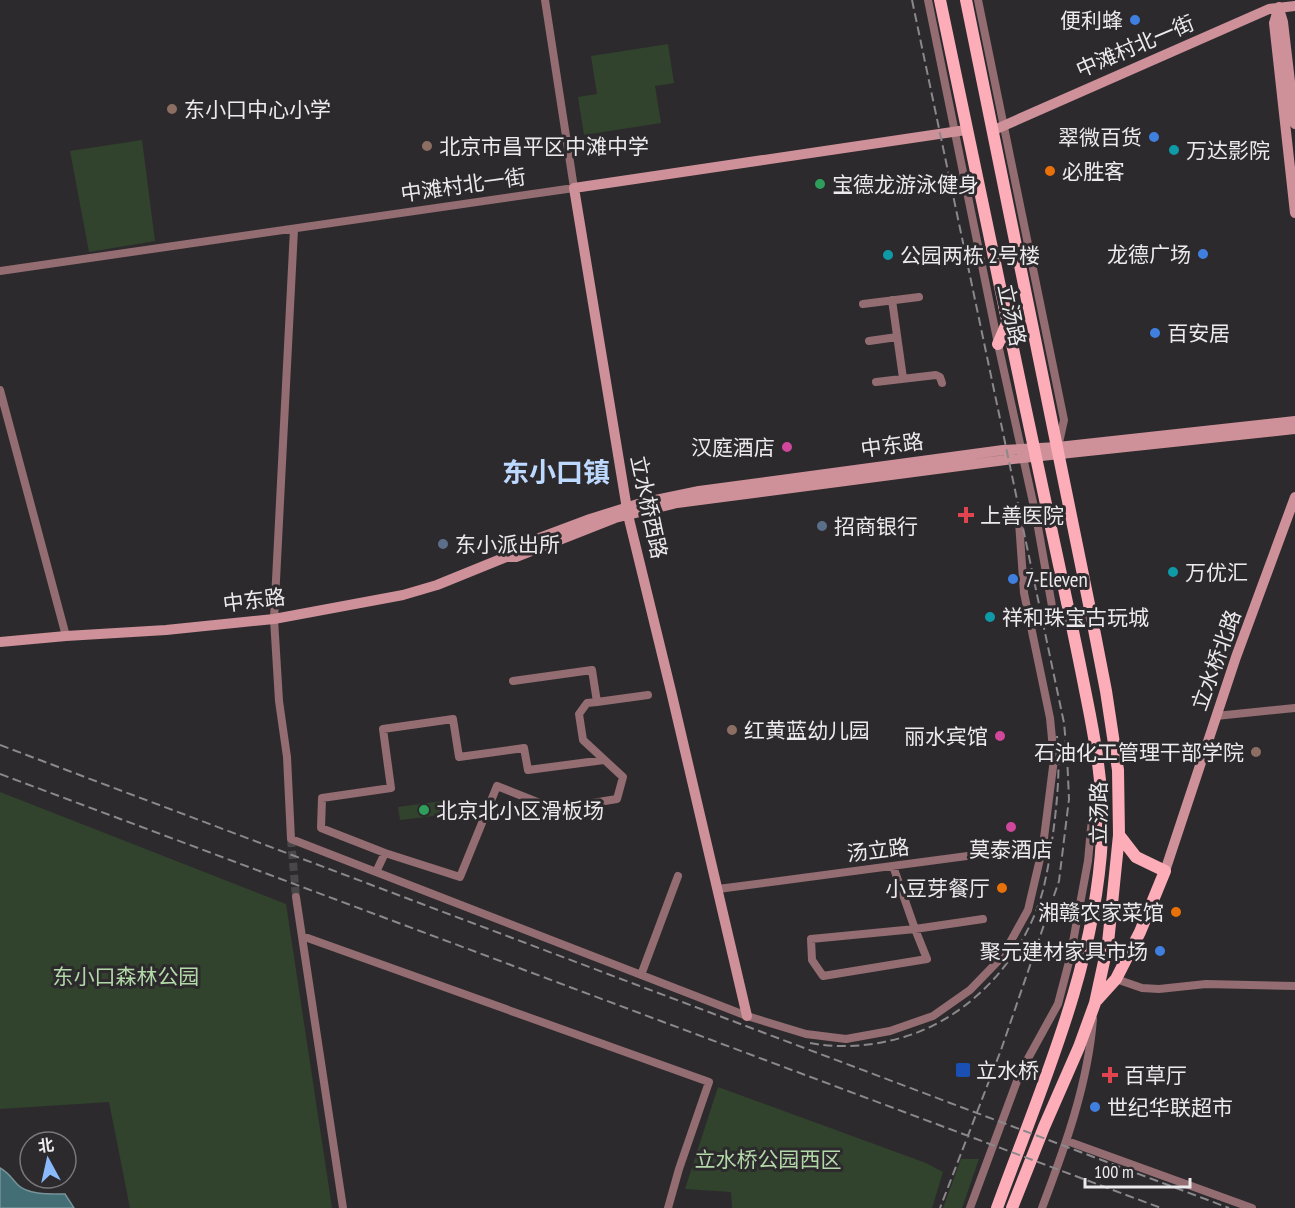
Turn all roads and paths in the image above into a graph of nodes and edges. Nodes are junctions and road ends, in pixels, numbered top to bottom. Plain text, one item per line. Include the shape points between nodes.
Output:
1 (545, 0) edge
2 (928, 0) edge
3 (940, 0) edge
4 (966, 0) edge
5 (978, 0) edge
6 (1277, 2) edge
7 (1295, 6) edge
8 (938, 21) junction
9 (998, 122) junction
10 (1295, 124) edge
11 (960, 131) junction
12 (574, 188) junction
13 (1295, 213) edge
14 (294, 229) junction
15 (0, 271) edge
16 (919, 297) dead end
17 (892, 300) junction
18 (863, 304) dead end
19 (1007, 323) junction
20 (897, 337) junction
21 (869, 341) dead end
22 (998, 344) junction
23 (903, 378) junction
24 (876, 382) dead end
25 (942, 383) dead end
26 (0, 390) edge
27 (1295, 421) edge
28 (1295, 429) edge
29 (1058, 451) junction
30 (1035, 452) junction
31 (1022, 453) junction
32 (1295, 497) edge
33 (627, 511) junction
34 (1036, 516) junction
35 (274, 619) junction
36 (1073, 629) junction
37 (66, 636) junction
38 (0, 642) edge
39 (513, 681) dead end
40 (648, 694) dead end
41 (597, 702) junction
42 (1295, 708) edge
43 (1216, 716) junction
44 (604, 760) junction
45 (1101, 773) junction
46 (1119, 834) junction
47 (1043, 846) junction
48 (385, 853) junction
49 (893, 866) junction
50 (1165, 871) junction
51 (376, 872) junction
52 (678, 876) dead end
53 (718, 889) junction
54 (296, 897) tunnel mouth
55 (983, 919) dead end
56 (915, 929) junction
57 (302, 936) junction
58 (641, 975) junction
59 (1116, 979) junction
60 (1295, 986) edge
61 (1095, 1003) junction
62 (747, 1016) junction
63 (1068, 1141) junction
64 (343, 1208) edge
65 (668, 1208) edge
66 (970, 1208) edge
67 (997, 1208) edge
68 (1012, 1208) edge
69 (1042, 1208) edge
70 (1252, 1208) edge

1 - 12 street, 立水桥西路
2 - 8 street, 立汤路
3 - 8 main road, 立汤路
4 - 9 main road, 立汤路
5 - 9 street, 立汤路
6 - 7 street, 中滩村北一街
6 - 9 street, 中滩村北一街
6 - 10 street via 1283,22
6 - 13 street via 1274,23
8 - 11 main road, 立汤路
9 - 29 main road, 立汤路
11 - 12 street, 中滩村北一街
11 - 19 main road, 立汤路
11 - 22 street, 立汤路
12 - 14 street, 中滩村北一街
12 - 33 street, 立水桥西路
14 - 15 street, 中滩村北一街
14 - 35 street
16 - 17 street
17 - 18 street
17 - 20 street
19 - 22 main road
19 - 30 main road, 立汤路
20 - 21 street
20 - 23 street
22 - 31 street, 立汤路
23 - 24 street
23 - 25 street via 936,375
26 - 37 street
27 - 29 street, 中东路
28 - 29 street, 中东路
29 - 30 street, 中东路
29 - 46 main road, 立汤路 via 1109,708 1118,770
30 - 31 street, 中东路
30 - 36 main road, 立汤路
31 - 33 street, 中东路
31 - 34 street, 立汤路
32 - 43 street, 立水桥北路
33 - 35 street, 中东路 via 437,585
33 - 53 street, 立水桥西路
34 - 36 street, 立汤路 via 1052,606
34 - 47 street via 1019,522 1024,593 1050,718 1054,759
35 - 37 street, 中东路
35 - 51 street via 291,839
36 - 45 main road, 立汤路
37 - 38 street, 中东路
39 - 41 street via 592,670
40 - 41 street
41 - 44 street via 587,703 579,714 582,740
42 - 43 street
43 - 50 street, 立水桥北路
44 - 48 street via 623,777 617,800 555,809 497,786 460,877
44 - 48 street via 528,770 524,748 459,757 453,719 383,729 391,788 322,798 321,828
45 - 66 street, 立汤路 via 1070,958 1058,1004 1020,1073
45 - 67 main road, 立汤路 via 1102,837 1085,956 1037,1105
46 - 50 main road via 1136,857
46 - 61 main road, 立汤路 via 1108,943
47 - 49 street, 汤立路
47 - 62 street via 1028,910 1002,957 970,990 933,1016 890,1031 846,1039 806,1034
48 - 51 street
49 - 53 street, 汤立路
49 - 56 street
50 - 59 main road
51 - 58 street
52 - 58 street
53 - 62 street, 立水桥西路
54 - 57 street
55 - 56 street
56 - 56 street via 927,959 823,976 812,960 811,939
57 - 64 street
57 - 65 street via 709,1082
58 - 62 street
59 - 60 street via 1159,989 1206,984
59 - 61 main road
61 - 63 street, 立汤路 via 1091,1043
61 - 68 main road, 立汤路
63 - 69 street, 立汤路
63 - 70 street

